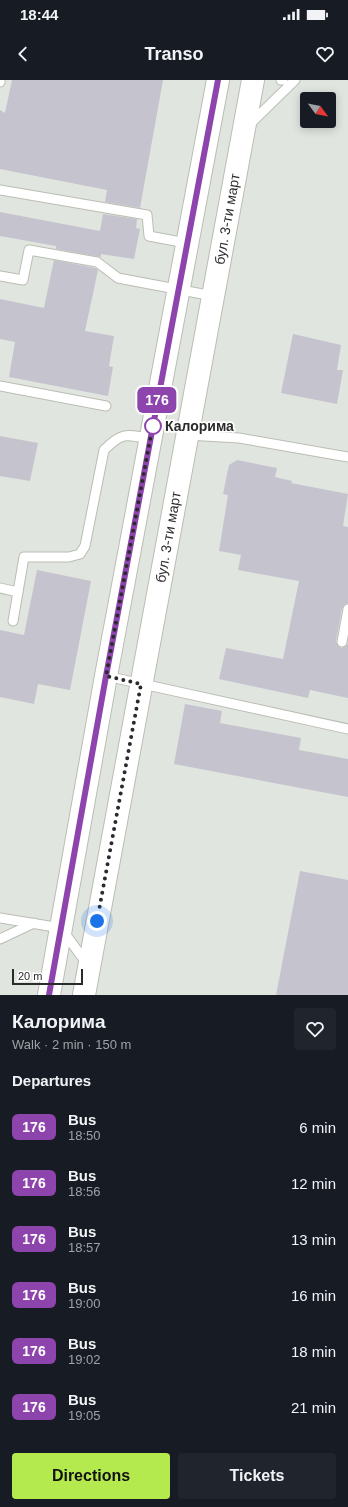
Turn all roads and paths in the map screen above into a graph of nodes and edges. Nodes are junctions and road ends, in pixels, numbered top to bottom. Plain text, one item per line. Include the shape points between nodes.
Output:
1 (218, 80) edge
2 (252, 80) edge
3 (295, 80) edge
4 (243, 130) junction
5 (0, 190) edge
6 (186, 243) junction
7 (0, 276) edge
8 (178, 289) junction
9 (213, 296) junction
10 (0, 386) edge
11 (106, 406) dead end
12 (187, 435) junction
13 (150, 439) junction
14 (348, 457) edge
15 (0, 588) edge
16 (18, 592) junction
17 (348, 609) edge
18 (13, 621) dead end
19 (342, 642) dead end
20 (106, 676) junction
21 (141, 684) junction
22 (348, 729) edge
23 (0, 918) edge
24 (34, 923) junction
25 (61, 928) junction
26 (0, 939) edge
27 (89, 967) junction
28 (49, 995) edge
29 (84, 995) edge

1 - 6 main road
2 - 4 main road, бул. 3-ти март
3 - 4 lane
4 - 9 main road, бул. 3-ти март
5 - 6 lane via 147,215 150,236
6 - 8 main road
7 - 8 lane via 23,280 30,250 98,262 118,278
8 - 9 lane
8 - 13 main road
9 - 12 main road, бул. 3-ти март
10 - 11 lane
12 - 14 lane via 239,438
12 - 21 main road, бул. 3-ти март
13 - 16 lane via 126,434 114,440 104,450 85,546 80,554 69,557 24,557
13 - 20 main road
15 - 16 lane
16 - 18 lane
17 - 19 lane
20 - 21 lane
20 - 25 main road
21 - 22 lane
21 - 27 main road, бул. 3-ти март
23 - 24 lane
24 - 25 lane
24 - 26 lane
25 - 27 lane
25 - 28 main road
27 - 29 main road, бул. 3-ти март

